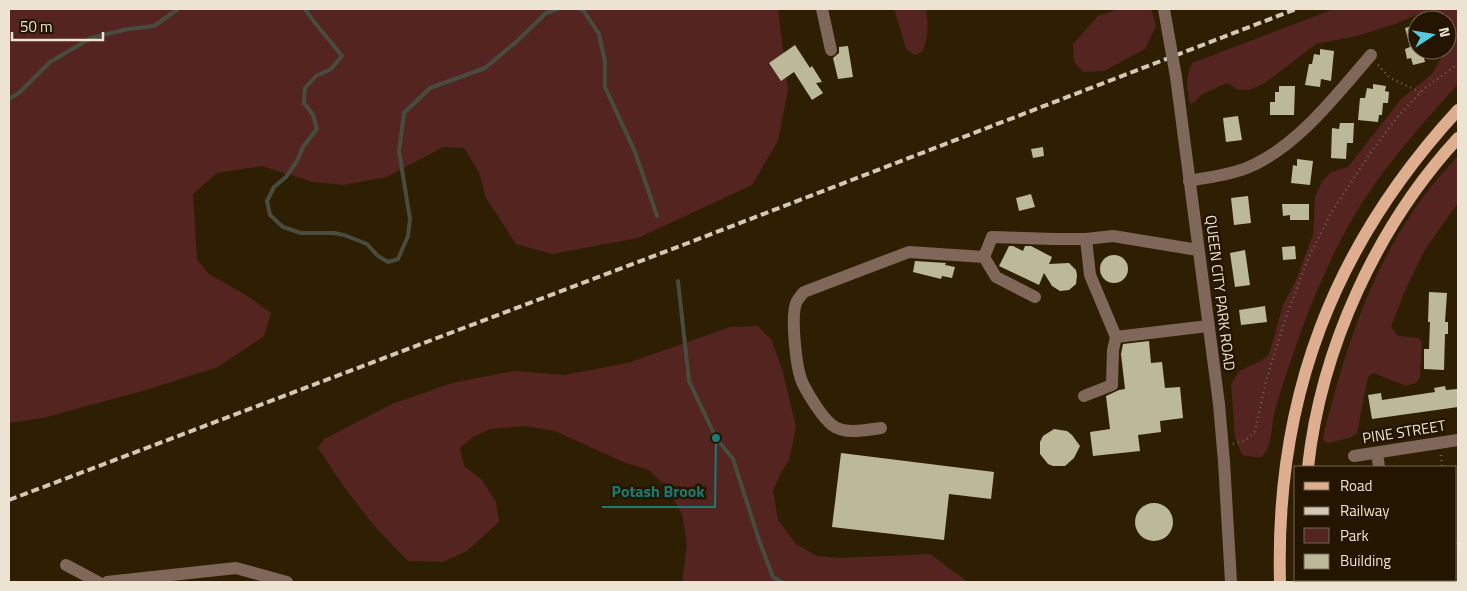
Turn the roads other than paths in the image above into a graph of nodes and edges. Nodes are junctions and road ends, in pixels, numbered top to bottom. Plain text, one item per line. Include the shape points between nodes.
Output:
1 (822, 9) edge
2 (1164, 9) edge
3 (831, 50) dead end
4 (1371, 55) road end
5 (1458, 110) edge
6 (1458, 138) edge
7 (1189, 181) junction
8 (1086, 239) junction
9 (1198, 250) junction
10 (984, 256) junction
11 (1035, 297) dead end
12 (1208, 326) junction
13 (1116, 337) junction
14 (1084, 396) dead end
15 (881, 428) dead end
16 (1458, 440) edge
17 (1377, 453) junction
18 (1354, 456) dead end
19 (1308, 466) edge
20 (1379, 466) edge
21 (66, 565) dead end
22 (98, 582) edge
23 (107, 582) edge
24 (287, 582) edge
25 (1231, 582) edge
26 (1280, 582) edge

1 - 3 street
2 - 7 street, QUEEN CITY PARK ROAD, bridge
4 - 7 street via 1318,117 1261,161 1233,172
5 - 26 main road via 1418,157 1376,215 1341,279 1322,324 1298,403 1286,463 1280,532
6 - 19 main road via 1391,226 1358,288 1326,379
7 - 9 street, QUEEN CITY PARK ROAD
8 - 9 street via 1113,236
8 - 10 street via 992,236
8 - 13 street via 1090,275
9 - 12 street, QUEEN CITY PARK ROAD
10 - 11 street via 996,277
10 - 15 street via 909,252 804,292 796,302 796,353 802,383 817,407 832,425 845,431
12 - 13 street
12 - 25 street, QUEEN CITY PARK ROAD via 1223,446
13 - 14 street via 1112,385
16 - 17 street, PINE STREET
17 - 18 street, PINE STREET
17 - 20 street
21 - 22 street
23 - 24 street via 236,568

